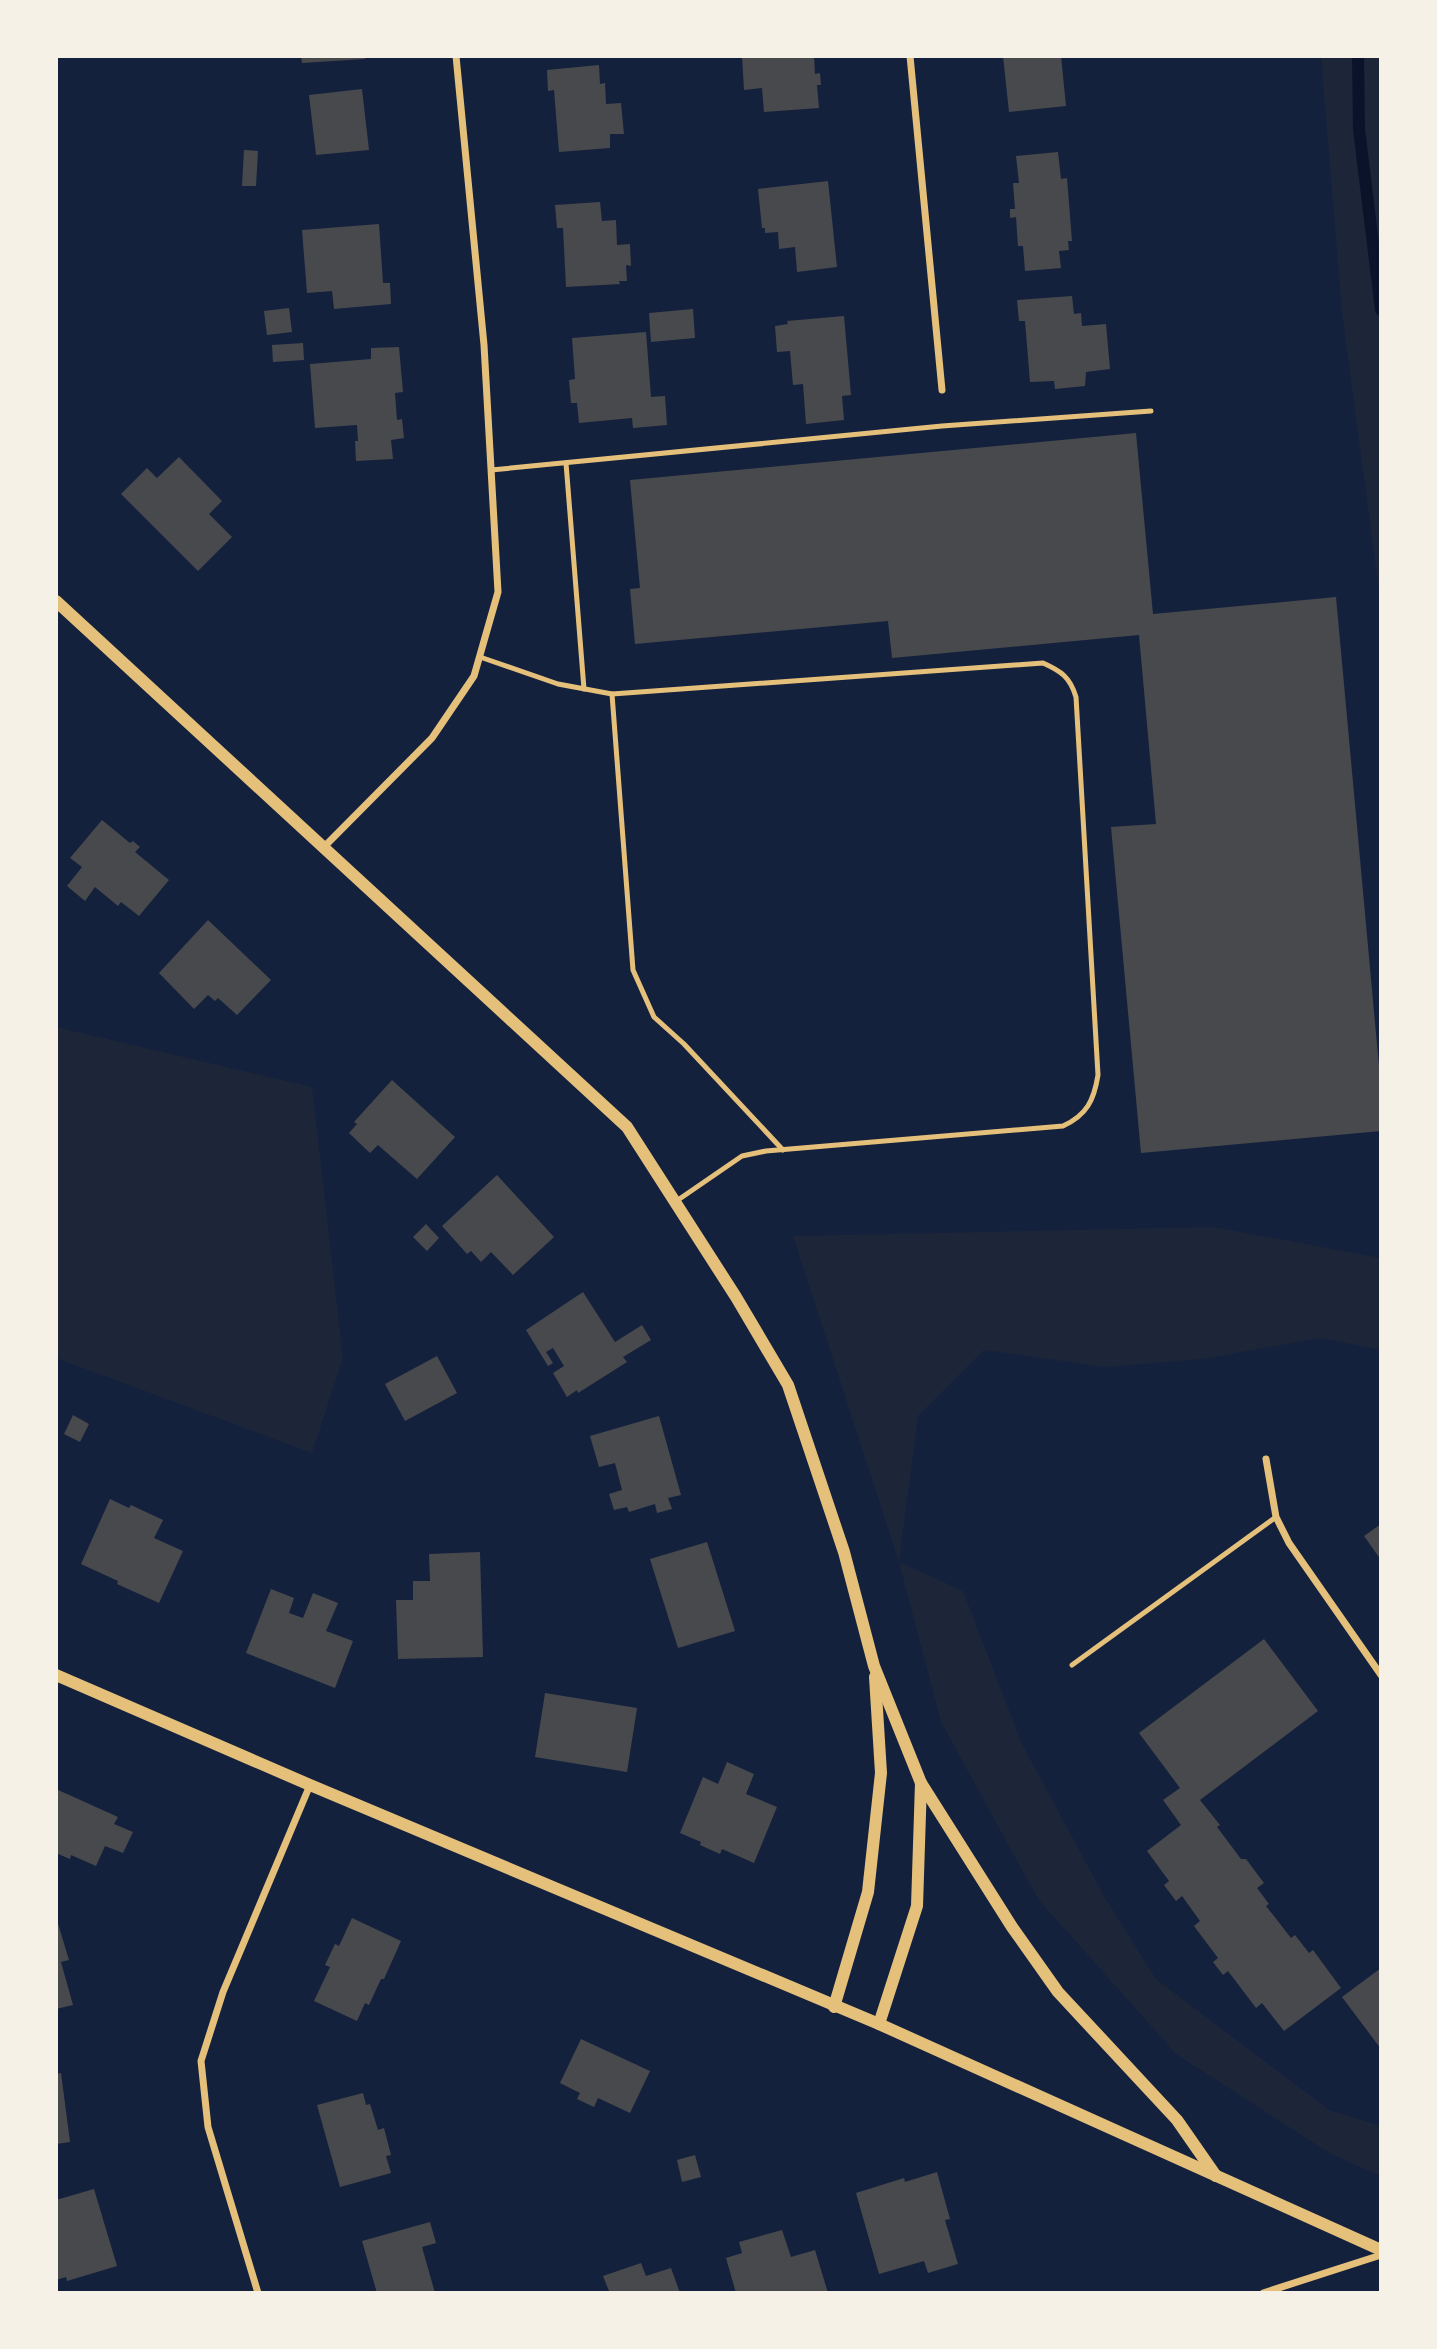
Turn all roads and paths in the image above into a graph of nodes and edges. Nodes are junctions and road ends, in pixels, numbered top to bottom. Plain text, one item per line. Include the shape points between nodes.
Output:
1 (456, 56) edge
2 (910, 56) edge
3 (942, 390) dead end
4 (1151, 411) dead end
5 (566, 463) junction
6 (491, 470) junction
7 (56, 601) edge
8 (480, 657) junction
9 (584, 689) junction
10 (612, 694) junction
11 (323, 848) junction
12 (783, 1150) junction
13 (675, 1202) junction
14 (1266, 1459) dead end
15 (1276, 1517) junction
16 (1072, 1665) dead end
17 (874, 1666) junction
18 (56, 1675) edge
19 (1381, 1675) edge
20 (921, 1783) junction
21 (310, 1786) junction
22 (834, 2007) junction
23 (879, 2024) junction
24 (1216, 2176) junction
25 (1381, 2253) edge
26 (258, 2293) edge
27 (1263, 2293) edge

1 - 6 street via 484,345
2 - 3 street
4 - 5 lane via 942,426
5 - 6 lane
5 - 9 lane
6 - 8 street via 498,592
7 - 11 street
8 - 9 lane
8 - 11 street via 474,676 432,738
9 - 10 lane
10 - 12 lane via 633,970 654,1017
10 - 12 lane via 1043,663 1063,671 1072,684 1098,1074 1086,1108 1063,1126
11 - 13 street via 627,1127
12 - 13 lane via 742,1156
13 - 17 street via 788,1385 844,1552
14 - 15 street
15 - 16 lane
15 - 19 street via 1306,1570
17 - 20 street
17 - 22 street via 881,1773 868,1892
18 - 21 street
20 - 23 street via 917,1906
20 - 24 street via 1058,1992 1177,2120
21 - 22 street
21 - 26 street via 223,1992 201,2061 208,2127
22 - 23 street
23 - 24 street
24 - 25 street
25 - 27 street

